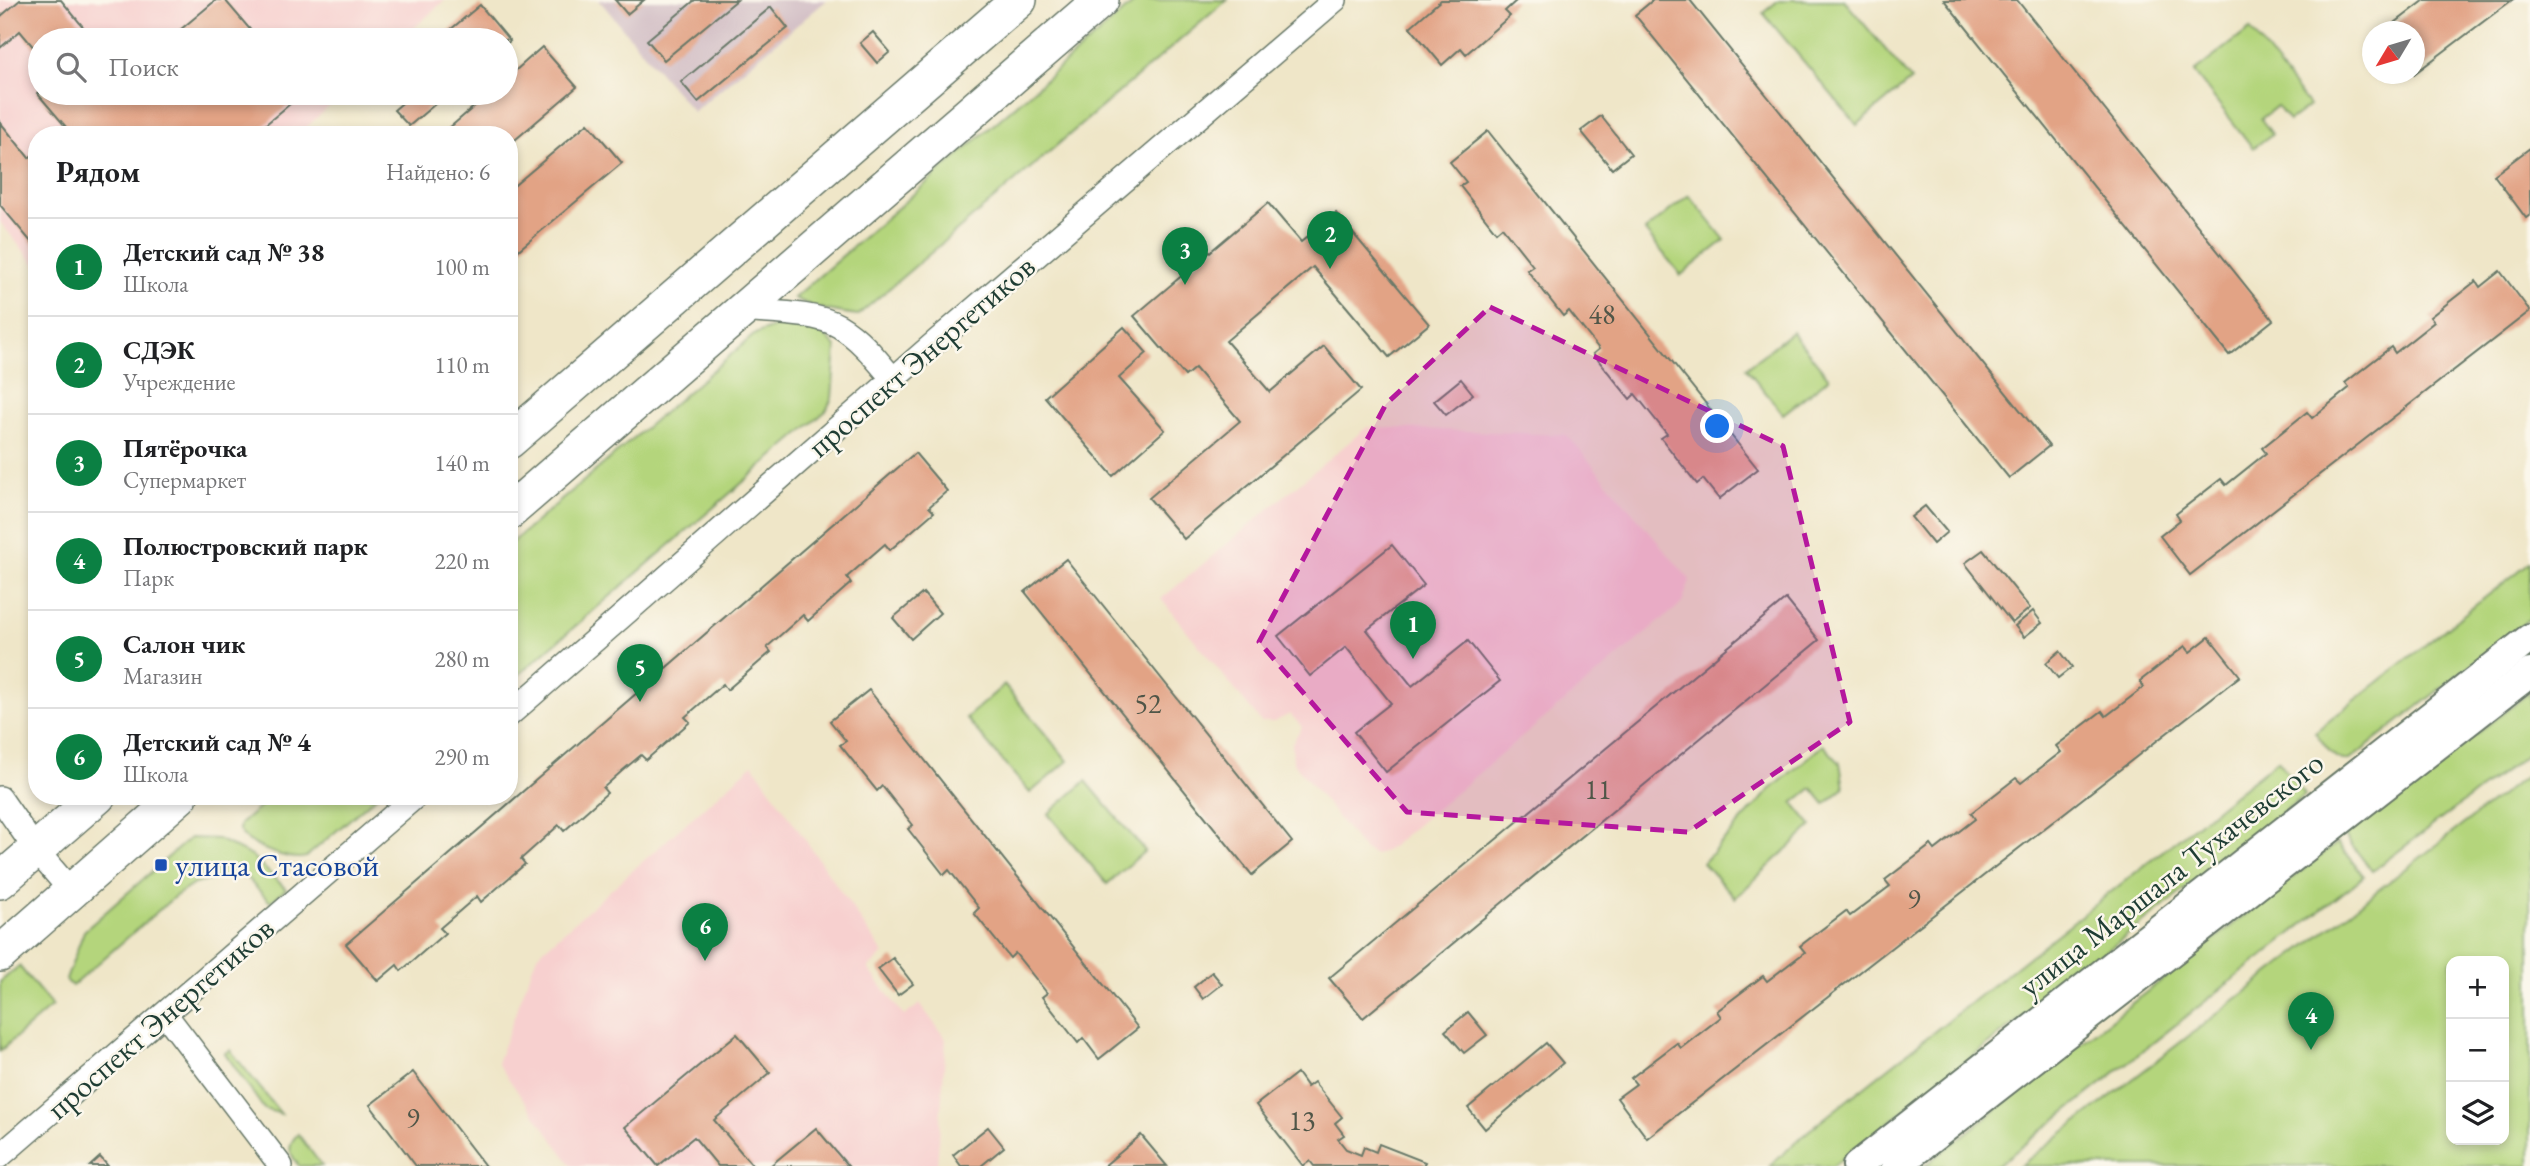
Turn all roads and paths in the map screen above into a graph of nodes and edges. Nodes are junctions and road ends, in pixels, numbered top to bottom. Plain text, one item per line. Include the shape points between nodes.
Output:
1 (1019, 0) edge
2 (1101, 0) edge
3 (1335, 0) edge
4 (742, 310) junction
5 (893, 379) junction
6 (518, 433) edge
7 (518, 504) edge
8 (2530, 638) edge
9 (2530, 673) edge
10 (518, 707) edge
11 (0, 798) edge
12 (88, 805) edge
13 (170, 805) edge
14 (406, 805) edge
15 (36, 850) junction
16 (0, 881) edge
17 (72, 892) junction
18 (0, 954) edge
19 (166, 1015) junction
20 (0, 1156) edge
21 (281, 1166) edge
22 (1857, 1166) edge
23 (1896, 1166) edge

1 - 6 main road
2 - 4 main road
3 - 5 street, проспект Энергетиков
4 - 5 street via 837,324 869,350
4 - 7 main road
5 - 10 street, проспект Энергетиков
8 - 22 street, улица Маршала Тухачевского
9 - 23 street, улица Маршала Тухачевского
11 - 15 street
12 - 15 main road
13 - 17 main road
14 - 19 street, проспект Энергетиков
15 - 16 main road
15 - 17 street
17 - 18 main road
19 - 20 street, проспект Энергетиков
19 - 21 street

